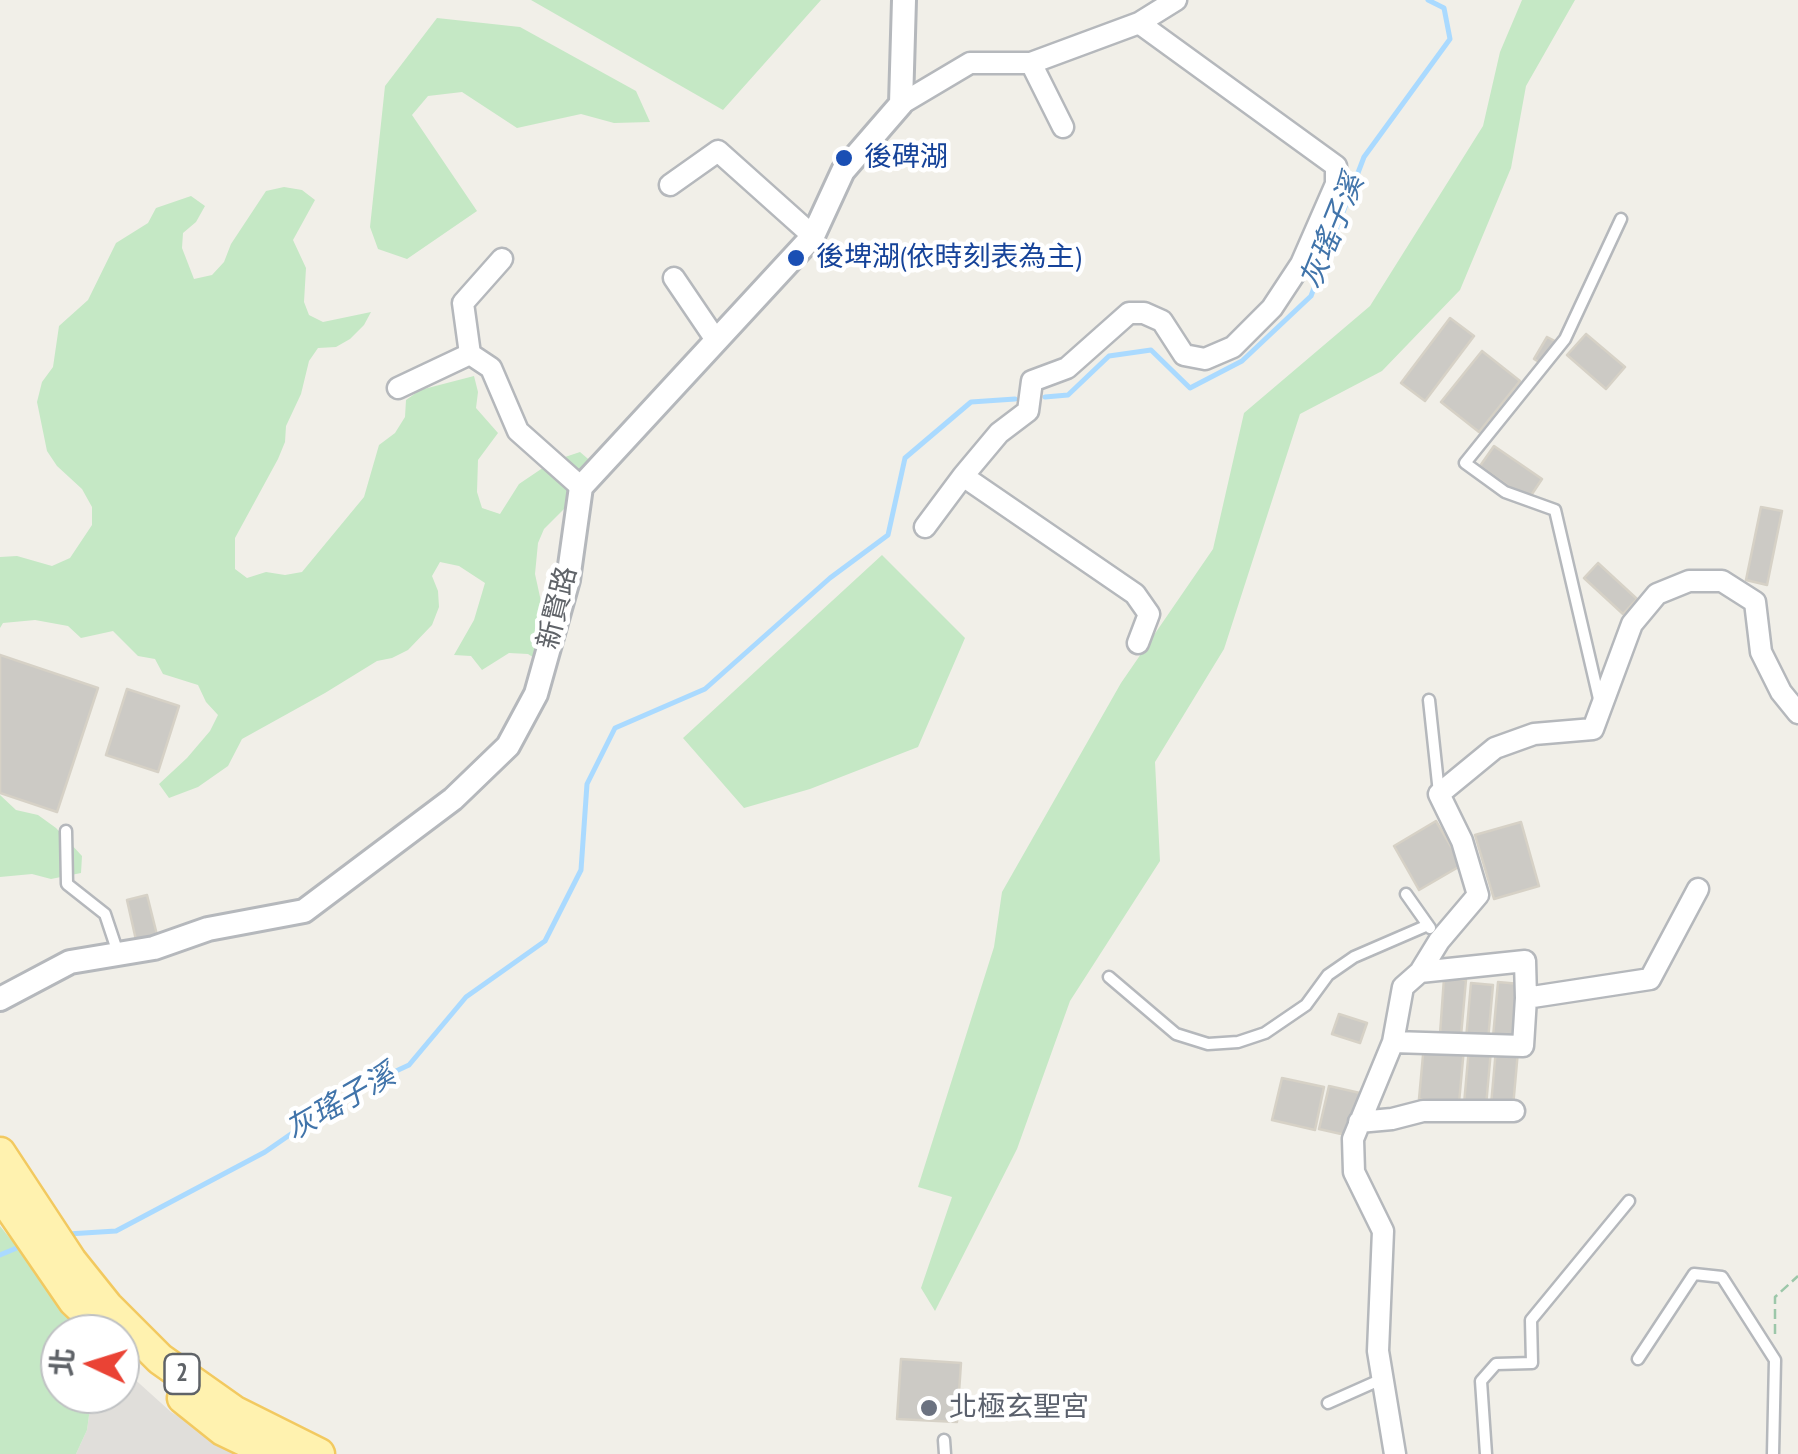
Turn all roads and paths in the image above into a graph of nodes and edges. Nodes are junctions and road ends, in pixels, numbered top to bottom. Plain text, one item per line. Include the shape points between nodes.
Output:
1 (904, 0) edge
2 (1176, 0) edge
3 (1138, 22) junction
4 (1031, 63) junction
5 (900, 104) junction
6 (1063, 127) dead end
7 (670, 185) dead end
8 (1621, 219) dead end
9 (813, 236) junction
10 (502, 259) dead end
11 (674, 278) dead end
12 (716, 340) junction
13 (470, 354) junction
14 (398, 388) dead end
15 (962, 476) junction
16 (581, 487) junction
17 (925, 527) dead end
18 (1138, 642) dead end
19 (1429, 700) dead end
20 (1601, 709) junction
21 (1798, 713) edge
22 (1439, 794) junction
23 (66, 831) dead end
24 (1698, 890) dead end
25 (1406, 894) dead end
26 (1434, 934) junction
27 (119, 954) junction
28 (1420, 972) junction
29 (1109, 977) dead end
30 (1526, 998) junction
31 (0, 999) edge
32 (1393, 1042) junction
33 (1514, 1111) dead end
34 (1359, 1122) junction
35 (0, 1153) edge
36 (1629, 1201) dead end
37 (16, 1205) edge
38 (59, 1262) junction
39 (1798, 1276) edge
40 (88, 1314) edge
41 (1638, 1359) dead end
42 (1776, 1360) junction
43 (140, 1361) edge
44 (1382, 1379) junction
45 (1328, 1403) dead end
46 (944, 1440) dead end
47 (274, 1454) edge
48 (319, 1454) edge
49 (945, 1454) edge
50 (1395, 1454) edge
51 (1486, 1454) edge
52 (1773, 1454) edge

1 - 5 street
2 - 3 street
3 - 4 street
3 - 15 street via 1336,166 1336,184 1302,264 1272,308 1232,347 1205,359 1184,355 1162,321 1129,313 1067,368 1032,381 1028,410
4 - 5 street via 970,63
4 - 6 street
5 - 9 street via 843,171
7 - 9 street via 718,151
8 - 20 lane via 1565,339 1465,463 1505,492 1555,510
9 - 12 street
10 - 13 street via 463,304
11 - 12 street
12 - 16 street
13 - 14 street
13 - 16 street via 490,368 518,430
15 - 17 street
15 - 18 street via 1135,594 1148,614
16 - 27 street, 新賢路 via 568,580 536,694 508,746 453,799 304,911
19 - 22 lane
20 - 21 street via 1632,624 1657,594 1690,580 1722,581 1755,602 1761,652
20 - 22 street via 1593,729 1534,734 1495,748
22 - 26 street via 1478,895
23 - 27 lane via 66,884 104,914
24 - 30 street via 1650,979
25 - 26 lane
26 - 28 street
26 - 29 lane via 1354,957 1328,974 1306,1004 1266,1033 1238,1042 1208,1044 1176,1034
27 - 31 street, 新賢路 via 70,962
28 - 30 street via 1524,961
28 - 32 street via 1404,987
30 - 32 street via 1523,1046
32 - 34 street
33 - 34 street via 1423,1111
34 - 44 street via 1354,1172 1383,1231
35 - 37 main road, 2
36 - 51 lane via 1531,1320 1532,1363 1496,1364 1481,1381
37 - 38 main road, 2
38 - 40 main road, 2 via 74,1301
38 - 48 main road, 2 via 160,1359 236,1412
39 - 42 path via 1774,1297
41 - 42 lane via 1694,1274 1722,1277
42 - 52 lane
43 - 47 main road, 2 via 224,1430
44 - 45 lane
44 - 50 street
46 - 49 lane

